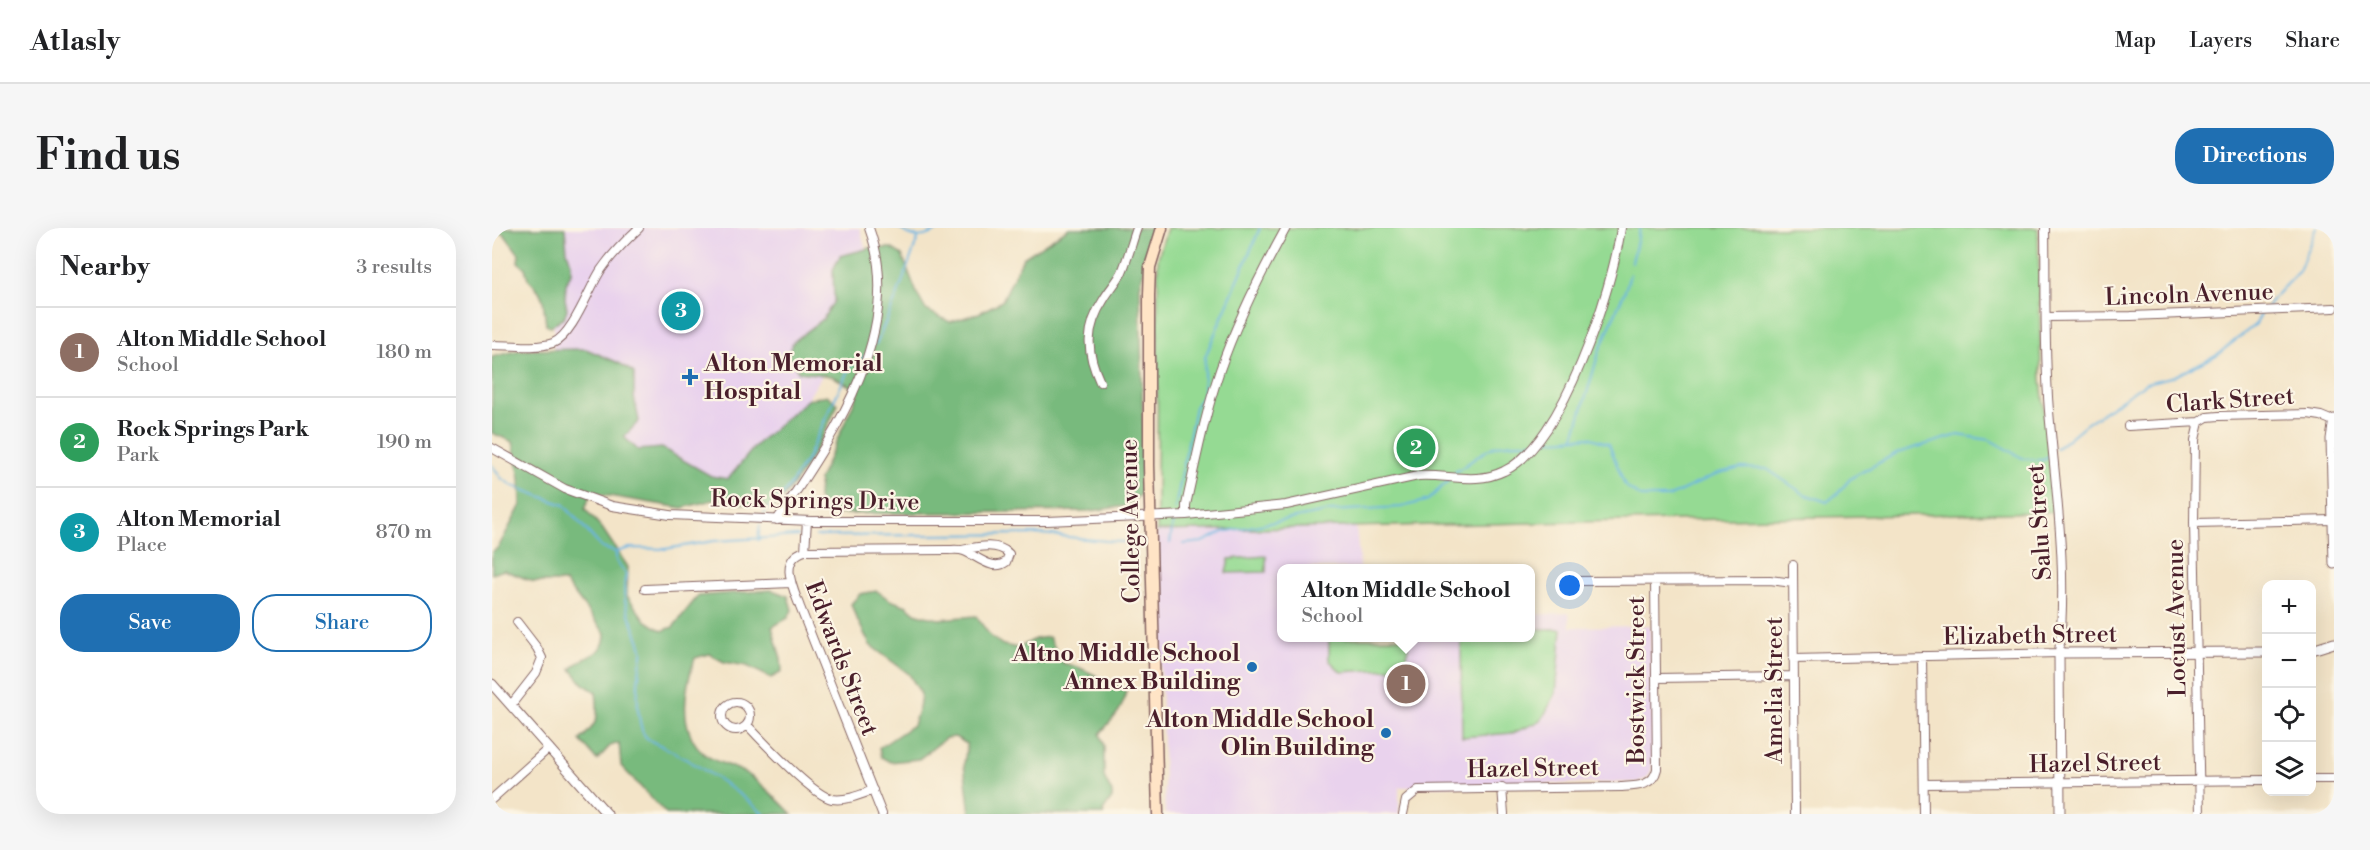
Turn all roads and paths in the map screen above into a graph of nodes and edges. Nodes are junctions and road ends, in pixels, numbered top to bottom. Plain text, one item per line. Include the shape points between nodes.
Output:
1 (639, 228) edge
2 (869, 228) edge
3 (1137, 228) edge
4 (1162, 228) edge
5 (1286, 228) edge
6 (1621, 228) edge
7 (2045, 228) edge
8 (2334, 308) edge
9 (2046, 317) junction
10 (492, 345) edge
11 (1100, 382) dead end
12 (2334, 420) edge
13 (2199, 422) junction
14 (2128, 426) dead end
15 (492, 448) edge
16 (1151, 515) junction
17 (1186, 515) junction
18 (777, 520) junction
19 (2333, 520) edge
20 (807, 521) junction
21 (2194, 523) junction
22 (962, 550) junction
23 (805, 551) junction
24 (2334, 564) edge
25 (1793, 566) dead end
26 (1579, 581) dead end
27 (1655, 581) junction
28 (791, 583) junction
29 (1793, 583) junction
30 (645, 588) dead end
31 (517, 622) dead end
32 (2334, 643) edge
33 (2316, 649) edge
34 (2196, 652) junction
35 (2262, 652) edge
36 (2059, 653) junction
37 (1922, 656) junction
38 (1793, 659) junction
39 (1792, 676) junction
40 (1657, 678) junction
41 (492, 684) edge
42 (510, 705) junction
43 (747, 725) dead end
44 (549, 748) junction
45 (1653, 778) joint
46 (2316, 779) edge
47 (2334, 779) edge
48 (2262, 780) edge
49 (2199, 781) junction
50 (2059, 782) junction
51 (1924, 784) junction
52 (1502, 788) junction
53 (873, 790) junction
54 (492, 799) edge
55 (607, 814) edge
56 (882, 814) edge
57 (1158, 814) edge
58 (1403, 814) edge
59 (1504, 814) edge
60 (1795, 814) edge
61 (1924, 814) edge
62 (2060, 814) edge
63 (2200, 814) edge

1 - 10 street via 602,268 557,340 544,345
2 - 18 street via 877,258 878,305 864,368 840,421
3 - 11 street via 1122,272 1090,328 1090,358
4 - 16 main road, College Avenue via 1149,274
5 - 17 street via 1243,313 1220,370 1201,434
6 - 17 street, Rock Springs Drive via 1610,284 1579,365 1548,430 1514,466 1480,478 1418,476 1286,505
7 - 9 street, Salu Street
8 - 9 street, Lincoln Avenue
9 - 36 street, Salu Street via 2049,408 2063,570
12 - 13 street, Clark Street via 2308,414 2207,417
12 - 19 street
13 - 14 street, Clark Street
13 - 21 street, Locust Avenue via 2195,440
15 - 18 street, Rock Springs Drive via 565,489 612,507 670,515
16 - 17 street, Rock Springs Drive
16 - 20 street, Rock Springs Drive via 982,522
16 - 57 main road, College Avenue
18 - 20 street, Rock Springs Drive
19 - 21 street
19 - 24 street
20 - 23 street, Edwards Street
21 - 34 street, Locust Avenue
22 - 22 street via 999,566 1009,554 997,547
22 - 23 street
23 - 28 street, Edwards Street via 790,562
25 - 29 street, Amelia Street
26 - 27 street
27 - 29 street
27 - 40 street, Bostwick Street
28 - 30 street
28 - 53 street, Edwards Street
29 - 38 street, Amelia Street
31 - 42 street via 542,658 536,673
32 - 33 street
34 - 35 street, Elizabeth Street
34 - 36 street, Elizabeth Street
34 - 49 street, Locust Avenue
36 - 37 street, Elizabeth Street
36 - 50 street, Salu Street
37 - 38 street, Elizabeth Street
37 - 51 street
38 - 39 street, Amelia Street
39 - 40 street
39 - 60 street, Amelia Street
40 - 45 street, Bostwick Street via 1658,769
41 - 42 street
42 - 44 street
43 - 53 street via 827,798 842,799
44 - 54 street
44 - 55 street
45 - 52 street, Hazel Street via 1644,785 1629,786
46 - 47 street
48 - 49 street, Hazel Street
49 - 50 street, Hazel Street
49 - 63 street, Locust Avenue
50 - 51 street, Hazel Street
50 - 62 street, Salu Street
51 - 61 street
52 - 58 street, Hazel Street via 1429,789 1411,794
52 - 59 street
53 - 56 street, Edwards Street

